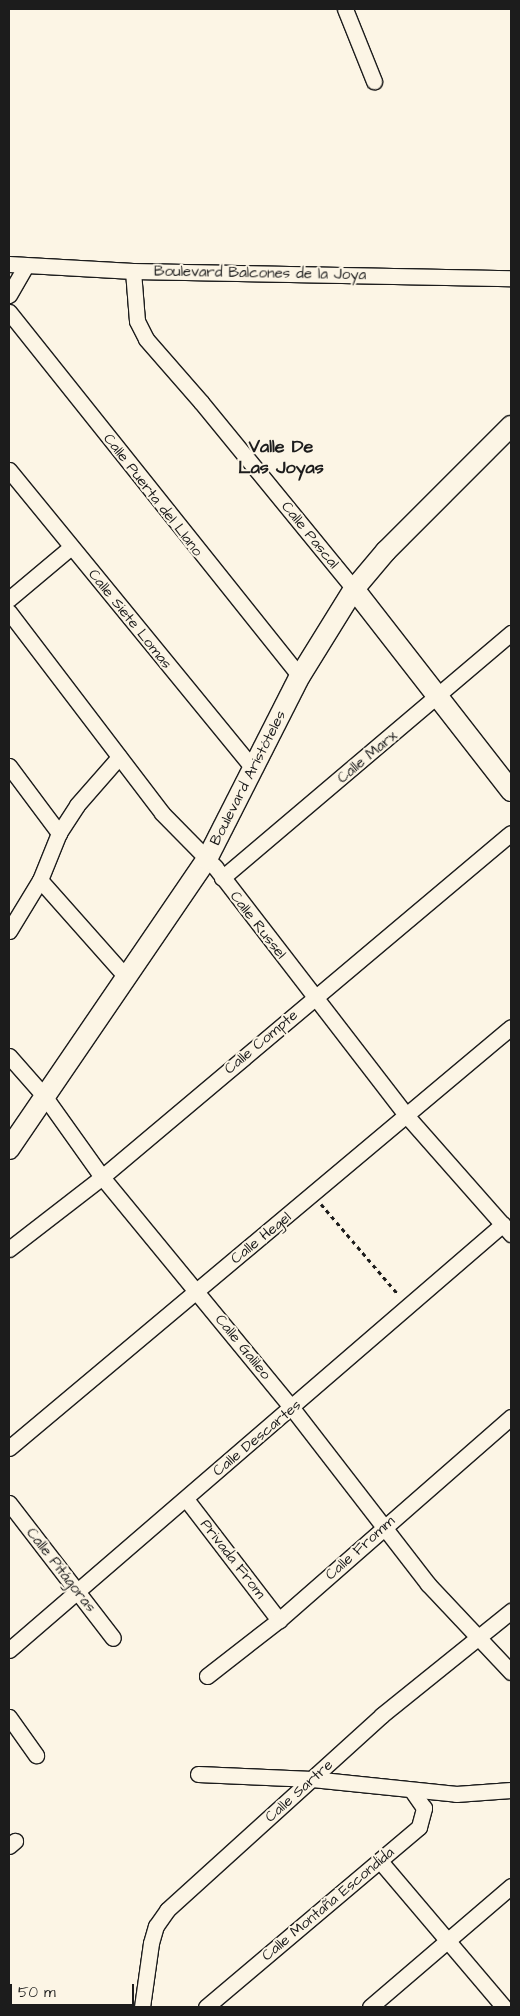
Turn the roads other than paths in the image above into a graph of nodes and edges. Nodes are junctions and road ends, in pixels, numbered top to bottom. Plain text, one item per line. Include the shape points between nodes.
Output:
1 (345, 9) edge
2 (374, 81) dead end
3 (9, 264) edge
4 (25, 267) junction
5 (133, 271) junction
6 (511, 278) edge
7 (9, 295) edge
8 (9, 312) edge
9 (511, 426) edge
10 (9, 470) edge
11 (71, 547) junction
12 (354, 589) junction
13 (9, 599) edge
14 (9, 612) edge
15 (511, 633) edge
16 (300, 676) junction
17 (439, 697) junction
18 (120, 757) junction
19 (9, 766) edge
20 (252, 768) junction
21 (511, 791) edge
22 (59, 833) junction
23 (511, 833) edge
24 (207, 859) junction
25 (222, 878) junction
26 (40, 880) junction
27 (9, 931) edge
28 (127, 978) junction
29 (314, 997) junction
30 (511, 1027) edge
31 (9, 1056) edge
32 (44, 1098) junction
33 (406, 1115) junction
34 (9, 1149) edge
35 (102, 1177) junction
36 (507, 1229) edge
37 (9, 1249) edge
38 (197, 1290) junction
39 (292, 1408) junction
40 (511, 1417) edge
41 (9, 1448) edge
42 (186, 1498) junction
43 (9, 1503) edge
44 (384, 1526) junction
45 (78, 1590) junction
46 (511, 1610) edge
47 (280, 1620) junction
48 (479, 1637) junction
49 (113, 1638) dead end
50 (9, 1650) edge
51 (511, 1672) edge
52 (207, 1676) dead end
53 (9, 1717) edge
54 (36, 1754) dead end
55 (198, 1774) dead end
56 (312, 1779) junction
57 (511, 1790) edge
58 (412, 1791) junction
59 (380, 1861) junction
60 (511, 1886) edge
61 (448, 1940) junction
62 (142, 2007) edge
63 (206, 2007) edge
64 (370, 2007) edge
65 (504, 2007) edge

1 - 2 street
3 - 4 street, Boulevard Balcones de la Joya
4 - 5 street, Boulevard Balcones de la Joya
4 - 7 street
5 - 6 street, Boulevard Balcones de la Joya
5 - 12 street, Calle Pascal via 137,321 146,339
8 - 16 street, Calle Puerta del Llano
9 - 12 street, Boulevard Aristóteles via 392,544
10 - 11 street, Calle Siete Lomas
11 - 13 street
11 - 20 street, Calle Siete Lomas
12 - 16 street, Boulevard Aristóteles
12 - 17 street, Calle Pascal
14 - 18 street, Calle Russel
15 - 17 street, Calle Marx
16 - 20 street, Boulevard Aristóteles
17 - 21 street, Calle Pascal
17 - 25 street, Calle Marx
18 - 22 street via 77,805
18 - 24 street, Calle Russel via 162,813
19 - 22 street
20 - 24 street, Boulevard Aristóteles
22 - 26 street
23 - 29 street, Calle Compte
24 - 25 street, Calle Russel
24 - 28 street, Boulevard Aristóteles
25 - 29 street, Calle Russel
26 - 27 street
26 - 28 street
28 - 32 street, Boulevard Aristóteles
29 - 33 street, Calle Russel
29 - 35 street, Calle Compte
30 - 33 street, Calle Hegel
31 - 32 street, Calle Galileo
32 - 34 street, Boulevard Aristóteles
32 - 35 street, Calle Galileo
33 - 36 street, Calle Russel
33 - 38 street, Calle Hegel
35 - 37 street, Calle Compte
35 - 38 street, Calle Galileo
36 - 39 street, Calle Descartes
38 - 39 street, Calle Galileo
38 - 41 street, Calle Hegel
39 - 42 street, Calle Descartes
39 - 44 street, Calle Galileo
40 - 44 street, Calle Fromm
42 - 45 street, Calle Descartes
42 - 47 street, Privada From
43 - 45 street, Calle Pitágoras
44 - 47 street, Calle Fromm
44 - 48 street, Calle Galileo via 428,1584
45 - 49 street, Calle Pitágoras
45 - 50 street, Calle Descartes
46 - 48 street, Calle Sartre
47 - 52 street, Calle Fromm
48 - 51 street, Calle Galileo
48 - 56 street, Calle Sartre via 382,1715
53 - 54 street
55 - 56 street
56 - 58 street
56 - 62 street, Calle Sartre via 167,1910 156,1926 151,1943
57 - 58 street via 456,1794
58 - 59 street, Calle Montaña Escondida via 424,1808 419,1827
59 - 61 street
59 - 63 street, Calle Montaña Escondida
60 - 61 street
61 - 64 street
61 - 65 street

